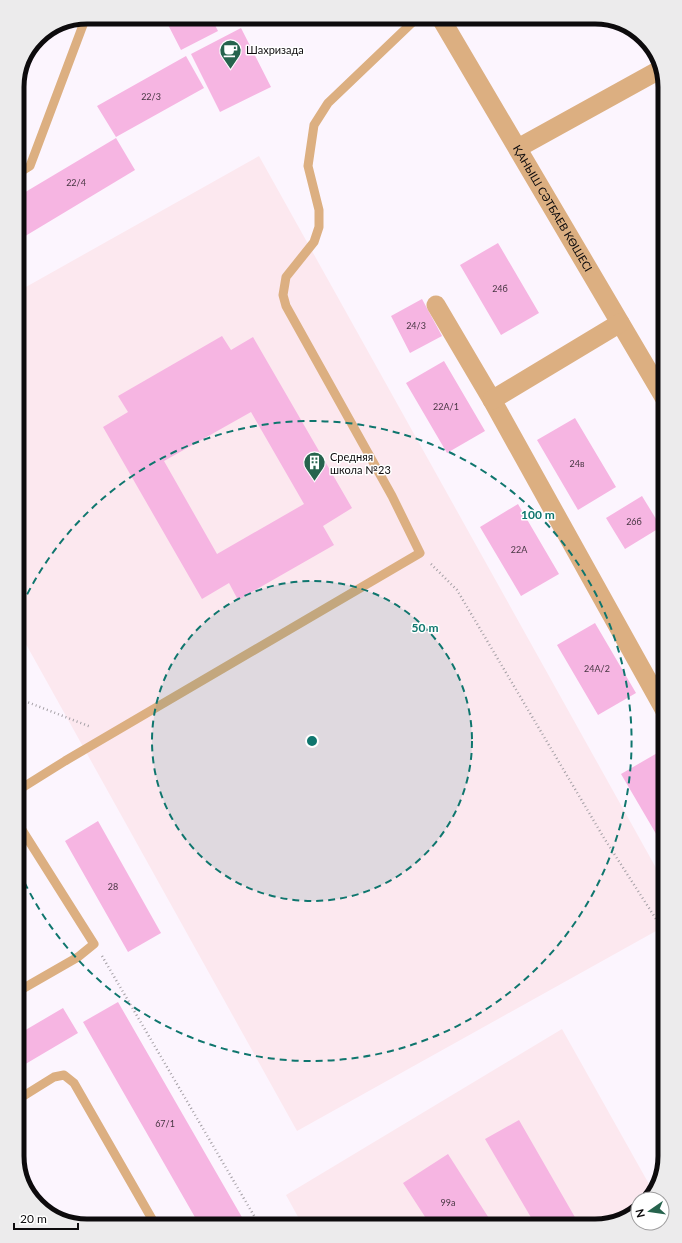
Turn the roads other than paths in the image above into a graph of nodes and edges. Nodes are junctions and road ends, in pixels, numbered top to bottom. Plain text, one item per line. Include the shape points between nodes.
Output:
1 (83, 24) edge
2 (411, 24) edge
3 (444, 24) edge
4 (656, 72) edge
5 (518, 148) junction
6 (24, 170) edge
7 (436, 306) dead end
8 (620, 323) junction
9 (658, 387) edge
10 (492, 400) junction
11 (658, 698) edge
12 (24, 787) edge
13 (24, 833) edge
14 (24, 988) edge
15 (24, 1095) edge
16 (152, 1219) edge

1 - 6 lane via 30,166
2 - 12 lane via 328,103 314,126 308,166 319,210 319,227 314,242 286,277 282,295 392,496 420,553
3 - 5 street, ҚАНЫШ СӘТБАЕВ КӨШЕСІ
4 - 5 street
5 - 8 street, ҚАНЫШ СӘТБАЕВ КӨШЕСІ
7 - 10 street
8 - 9 street, ҚАНЫШ СӘТБАЕВ КӨШЕСІ
8 - 10 street
10 - 11 street
13 - 14 lane via 94,944 78,957
15 - 16 lane via 54,1076 64,1076 74,1083

